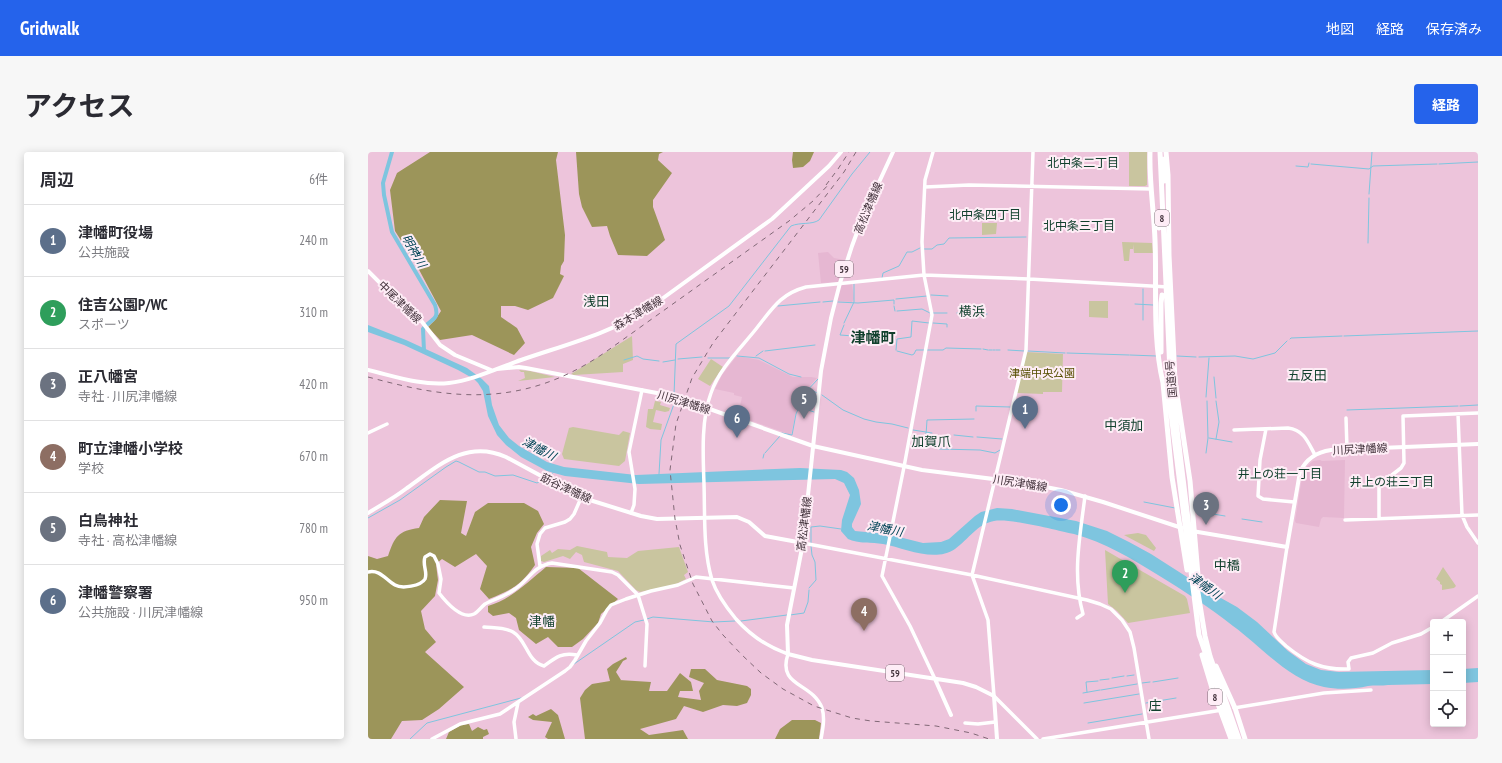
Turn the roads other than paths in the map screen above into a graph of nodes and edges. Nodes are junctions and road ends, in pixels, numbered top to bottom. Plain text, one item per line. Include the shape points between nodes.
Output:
1 (841, 152) edge
2 (893, 152) edge
3 (933, 152) edge
4 (1034, 152) edge
5 (1152, 152) edge
6 (1156, 152) edge
7 (1160, 152) edge
8 (1164, 152) edge
9 (1032, 186) junction
10 (925, 188) junction
11 (1151, 189) junction
12 (1159, 228) junction
13 (1164, 255) junction
14 (368, 271) edge
15 (924, 275) junction
16 (1029, 279) junction
17 (840, 283) junction
18 (1161, 284) junction
19 (1165, 292) junction
20 (497, 369) junction
21 (368, 370) edge
22 (492, 371) junction
23 (1175, 381) junction
24 (1163, 383) junction
25 (642, 390) junction
26 (1171, 402) junction
27 (706, 408) junction
28 (1478, 413) edge
29 (1458, 414) junction
30 (1170, 416) junction
31 (1346, 418) dead end
32 (1175, 421) junction
33 (387, 424) dead end
34 (1266, 429) junction
35 (1234, 430) dead end
36 (368, 433) edge
37 (1459, 444) junction
38 (1478, 444) edge
39 (813, 446) junction
40 (1403, 447) junction
41 (1347, 449) junction
42 (1315, 455) junction
43 (904, 467) junction
44 (995, 479) junction
45 (1173, 482) junction
46 (1190, 486) junction
47 (1085, 496) junction
48 (581, 498) junction
49 (1294, 502) junction
50 (368, 513) edge
51 (631, 513) junction
52 (1462, 515) junction
53 (1478, 515) edge
54 (1379, 518) junction
55 (705, 519) junction
56 (1345, 520) dead end
57 (1186, 521) junction
58 (1181, 528) junction
59 (1194, 531) junction
60 (803, 543) junction
61 (1478, 543) edge
62 (1287, 547) junction
63 (886, 559) junction
64 (540, 566) junction
65 (1192, 566) junction
66 (368, 572) edge
67 (972, 575) junction
68 (712, 579) junction
69 (794, 588) junction
70 (638, 595) junction
71 (1478, 596) edge
72 (1079, 599) junction
73 (1197, 603) junction
74 (1077, 618) dead end
75 (1446, 619) edge
76 (484, 627) dead end
77 (1430, 629) edge
78 (1202, 635) junction
79 (788, 654) junction
80 (577, 655) junction
81 (645, 666) dead end
82 (935, 679) junction
83 (1371, 690) dead end
84 (994, 696) junction
85 (518, 703) junction
86 (1235, 708) junction
87 (1220, 710) junction
88 (952, 715) dead end
89 (1228, 717) junction
90 (995, 722) junction
91 (1146, 722) junction
92 (965, 723) dead end
93 (1245, 738) edge
94 (432, 739) edge
95 (516, 739) edge
96 (821, 739) edge
97 (997, 739) edge
98 (1037, 739) edge
99 (1043, 739) edge
100 (1149, 739) edge
101 (1229, 739) edge
102 (1235, 739) edge
103 (1239, 739) edge

1 - 20 main road, 森本津幡線 via 767,223 631,320 610,330
2 - 17 main road, 高松津幡線 / 59 via 862,219
3 - 10 street via 926,173
4 - 9 street
5 - 11 highway
5 - 12 highway, 8
6 - 12 highway, 国道8号 / 8
7 - 13 highway, 国道8号 / 8
8 - 13 highway
8 - 19 highway via 1168,175
9 - 10 street via 968,185
9 - 11 street
9 - 16 street
10 - 15 street via 922,242
11 - 18 highway
12 - 18 highway, 国道8号 / 8
13 - 18 highway, 国道8号 / 8
14 - 22 main road, 中尾津幡線 via 423,323 446,350
15 - 16 street
15 - 17 street
15 - 43 street via 932,315
16 - 18 street
16 - 44 street via 1026,350
17 - 27 street via 796,290 776,304 720,374
17 - 39 main road, 高松津幡線 / 59 via 825,347
18 - 19 highway, 国道8号 / 8
18 - 19 street
18 - 24 highway via 1156,326 1159,367
19 - 23 highway
19 - 23 highway, 8
19 - 24 highway, 8 via 1161,303
19 - 26 highway, 国道8号 / 8
20 - 22 main road, 森本津幡線
20 - 25 main road, 川尻津幡線 via 519,367
21 - 22 main road, 森本津幡線 via 425,383 449,383
23 - 46 highway
24 - 45 highway
25 - 27 main road, 川尻津幡線
25 - 51 street via 629,452 635,486
26 - 30 highway, 国道8号 / 8
26 - 32 highway, 国道8号 / 8
27 - 39 main road, 川尻津幡線
27 - 55 street
28 - 29 street
29 - 37 street
29 - 40 street via 1402,416
30 - 45 highway, 8
30 - 57 highway, 国道8号 / 8
31 - 41 street
32 - 46 highway, 8 via 1178,425
32 - 57 highway, 国道8号 / 8
33 - 36 street
34 - 35 street
34 - 42 street via 1297,430 1306,438
34 - 49 street via 1260,460 1258,496 1263,499
37 - 38 main road, 川尻津幡線
37 - 40 main road, 川尻津幡線
37 - 52 street
39 - 43 main road, 川尻津幡線
39 - 60 main road, 高松津幡線 / 59
40 - 41 main road, 川尻津幡線
40 - 54 street via 1403,466 1379,485
41 - 42 main road, 川尻津幡線 via 1325,450
42 - 49 main road via 1306,461 1300,472
43 - 44 main road, 川尻津幡線
43 - 63 street
44 - 47 main road, 川尻津幡線 via 1043,486
44 - 67 street
45 - 58 highway
46 - 59 highway
47 - 58 main road, 川尻津幡線
47 - 72 street via 1079,538
48 - 50 main road, 莇谷津幡線 via 499,454 483,451 465,452 454,456
48 - 51 main road, 莇谷津幡線
48 - 64 street via 570,519 545,528 540,534 537,544
49 - 62 main road
51 - 55 main road, 莇谷津幡線 via 657,519
52 - 53 street
52 - 54 street
52 - 61 street
54 - 56 street
55 - 60 main road, 莇谷津幡線 via 743,518 765,536
55 - 68 street via 707,556
57 - 65 highway, 国道8号 / 8
58 - 59 main road, 川尻津幡線
58 - 65 highway
59 - 62 main road, 川尻津幡線
59 - 65 highway
60 - 63 street
60 - 69 main road, 高松津幡線 / 59
62 - 77 street via 1274,632 1277,638 1306,661 1326,668 1349,669 1348,662 1351,658 1372,653
63 - 67 street
63 - 82 street via 882,576 910,626
64 - 66 street via 515,590 484,604 469,615 453,608 439,593 441,579 438,564 430,554 425,557 425,578 418,585 400,587 379,573
64 - 70 street via 552,563 612,572
65 - 73 highway, 国道8号 / 8
65 - 73 highway, 国道8号 / 8 via 1192,596
67 - 72 street
67 - 84 street via 988,620
68 - 69 street
68 - 70 street via 692,578 678,585
68 - 79 street via 720,597 738,621 765,643
69 - 79 main road, 高松津幡線 / 59 via 787,630
70 - 80 street via 612,605
70 - 81 street via 647,624
71 - 75 street
72 - 74 street via 1083,614
72 - 91 street via 1105,606 1127,627 1133,644
73 - 78 highway, 国道8号 / 8
76 - 80 street via 514,632 523,641 532,658 544,666 566,653
78 - 86 highway, 8
78 - 87 highway, 8 via 1199,639 1205,665
78 - 89 highway, 国道8号 / 8
79 - 82 main road, 59
79 - 96 street via 787,672 792,680 812,693 820,704 824,725
80 - 85 street via 570,667
82 - 84 main road, 59 via 963,683
82 - 88 main road
83 - 86 street via 1324,693
84 - 90 main road
84 - 98 street
85 - 94 street via 500,714 460,724
85 - 95 street via 514,722
86 - 87 street
86 - 93 highway, 8
87 - 89 highway, 8
87 - 91 street
89 - 101 highway, 8
89 - 102 highway, 国道8号 / 8
89 - 103 highway, 国道8号 / 8
90 - 92 street
90 - 97 main road
91 - 99 street
91 - 100 street

